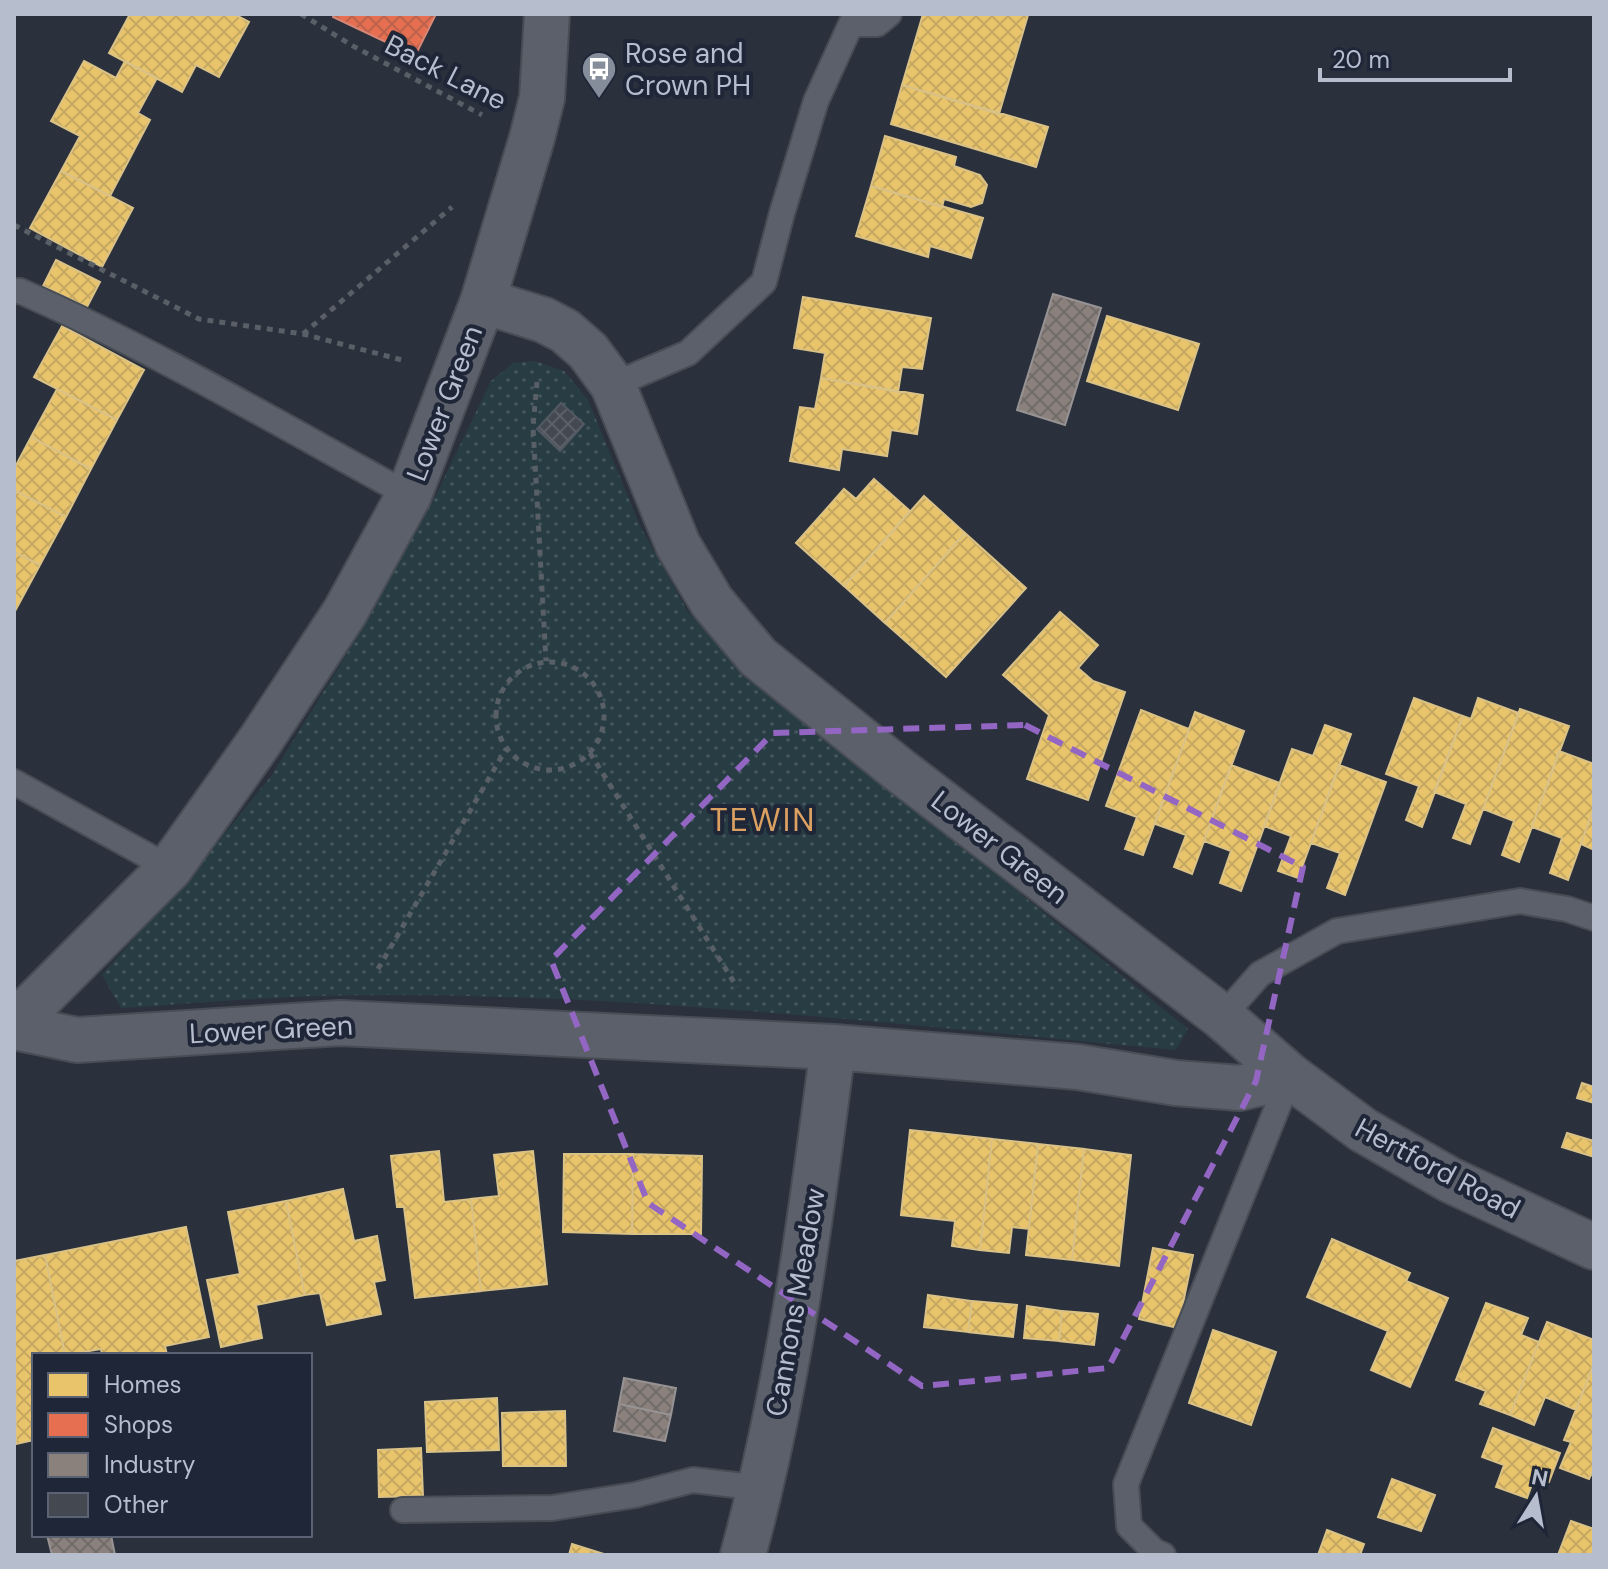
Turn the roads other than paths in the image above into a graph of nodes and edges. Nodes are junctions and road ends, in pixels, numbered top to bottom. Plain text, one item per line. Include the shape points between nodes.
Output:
1 (547, 14) edge
2 (889, 14) edge
3 (14, 291) edge
4 (483, 301) junction
5 (613, 385) junction
6 (409, 495) junction
7 (14, 782) edge
8 (170, 868) junction
9 (1594, 918) edge
10 (1222, 1017) junction
11 (14, 1026) edge
12 (833, 1047) junction
13 (1290, 1076) junction
14 (1594, 1247) edge
15 (761, 1488) junction
16 (403, 1510) dead end
17 (743, 1555) edge
18 (1163, 1555) edge

1 - 4 street via 542,98
2 - 5 lane via 877,24 851,24 816,101 764,282 688,353
3 - 6 lane via 127,342
4 - 5 street, Lower Green via 565,331
4 - 6 street, Lower Green
5 - 10 street, Lower Green via 678,545 712,602 758,657
6 - 8 street, Lower Green via 345,612
7 - 8 lane
8 - 11 street, Lower Green
9 - 10 lane via 1520,901 1337,931 1260,974
10 - 13 street, Lower Green
11 - 12 street, Lower Green via 77,1040 340,1023
12 - 13 street, Lower Green via 1078,1067 1240,1088
12 - 15 street, Cannons Meadow via 813,1203
13 - 14 street, Hertford Road via 1363,1130 1450,1180
13 - 18 lane via 1126,1484 1129,1526
15 - 16 lane via 693,1480 552,1508
15 - 17 street, Cannons Meadow

